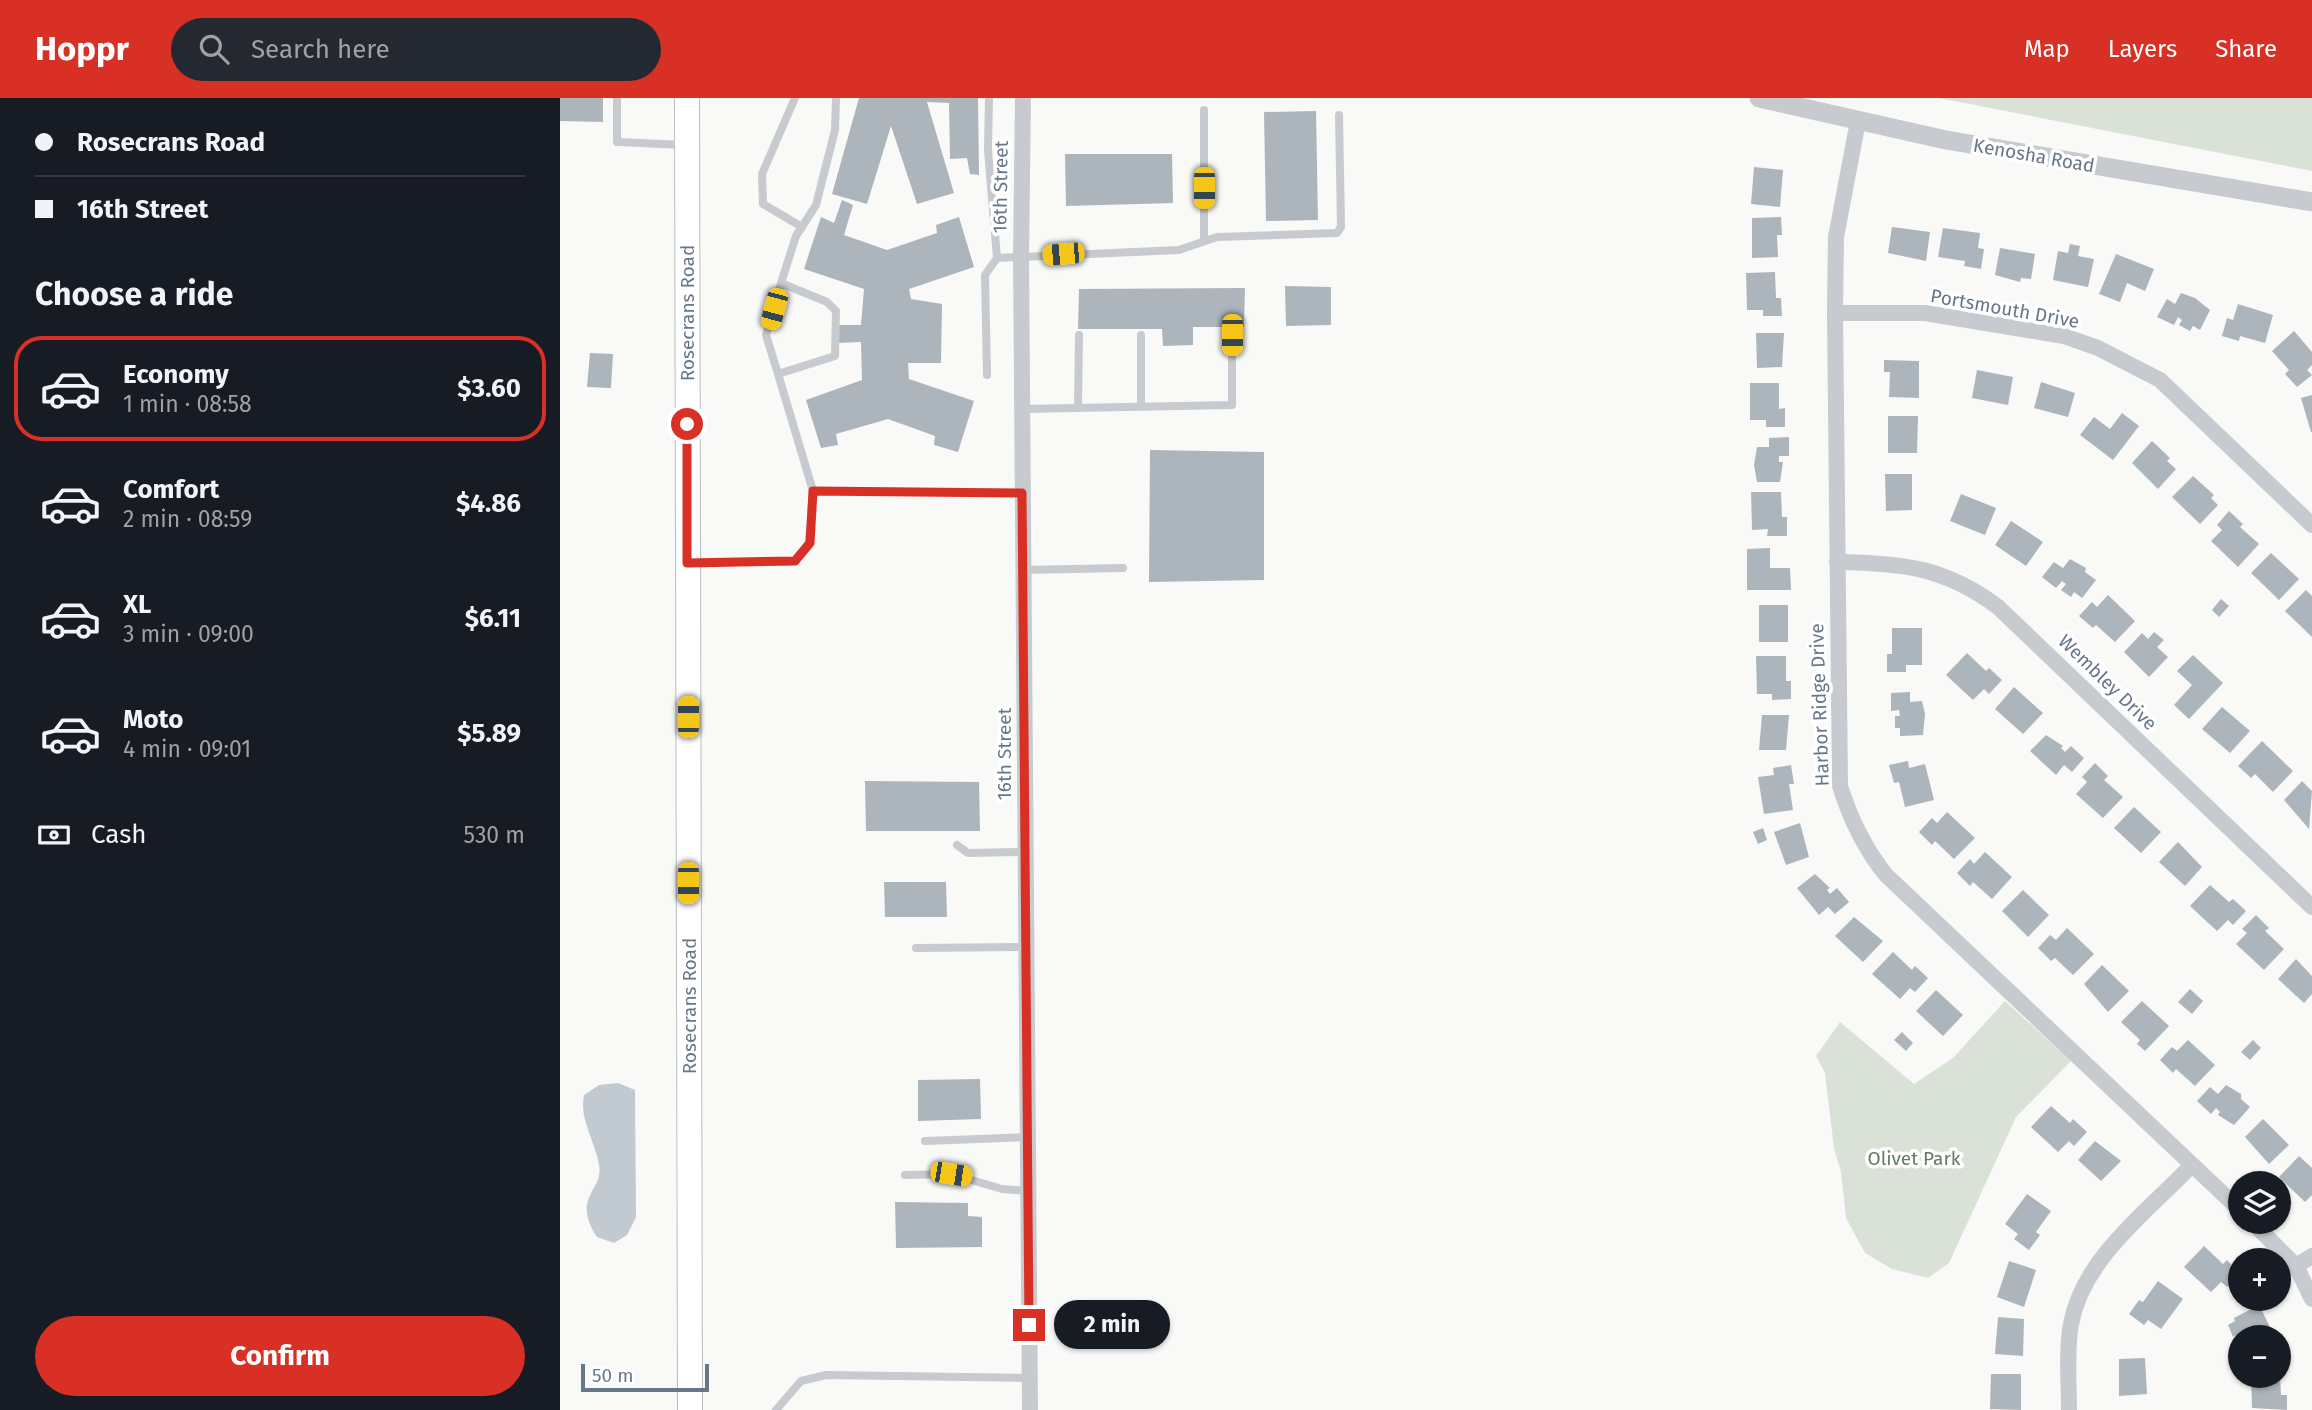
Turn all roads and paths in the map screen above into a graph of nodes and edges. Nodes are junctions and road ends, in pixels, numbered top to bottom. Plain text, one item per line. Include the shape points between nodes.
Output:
1 (617, 98) edge
2 (687, 98) edge
3 (795, 98) edge
4 (836, 98) edge
5 (989, 98) edge
6 (1023, 98) edge
7 (1759, 98) edge
8 (1204, 110) dead end
9 (1339, 115) dead end
10 (1858, 121) junction
11 (686, 145) junction
12 (2312, 202) edge
13 (802, 227) junction
14 (1204, 240) junction
15 (1021, 257) junction
16 (997, 258) junction
17 (780, 283) junction
18 (1835, 313) junction
19 (1079, 335) dead end
20 (1140, 335) dead end
21 (1232, 335) dead end
22 (778, 374) junction
23 (987, 375) dead end
24 (1141, 406) junction
25 (1078, 408) junction
26 (1022, 409) junction
27 (813, 491) junction
28 (1022, 493) junction
29 (2312, 524) edge
30 (1837, 562) junction
31 (687, 563) junction
32 (1123, 568) dead end
33 (1023, 570) junction
34 (957, 845) dead end
35 (1025, 852) junction
36 (2312, 907) edge
37 (1026, 947) junction
38 (916, 948) dead end
39 (1028, 1137) junction
40 (925, 1141) dead end
41 (2192, 1165) junction
42 (905, 1175) dead end
43 (1028, 1191) junction
44 (2228, 1199) edge
45 (2264, 1234) edge
46 (2312, 1256) edge
47 (2296, 1266) junction
48 (2312, 1299) edge
49 (1030, 1378) junction
50 (690, 1410) edge
51 (776, 1410) edge
52 (1030, 1410) edge
53 (2069, 1410) edge

1 - 11 lane via 617,142
2 - 11 main road, Rosecrans Road
3 - 13 lane via 762,174 763,204
4 - 13 lane via 835,130 816,205
5 - 16 lane via 988,150
6 - 15 street, 16th Street
7 - 10 street, Kenosha Road
8 - 14 lane
9 - 14 lane via 1341,227 1337,233
10 - 12 street, Kenosha Road
10 - 18 street, Harbor Ridge Drive via 1836,237
11 - 31 main road, Rosecrans Road
13 - 17 lane
14 - 15 lane via 1178,250
15 - 16 lane
15 - 26 street, 16th Street
16 - 23 lane via 985,275
17 - 22 lane via 766,335
17 - 22 lane via 836,310 835,355
18 - 29 street, Portsmouth Drive via 1925,313 2064,336 2098,348 2160,380
18 - 30 street, Harbor Ridge Drive
19 - 25 lane
20 - 24 lane
21 - 24 lane via 1232,405
22 - 27 lane
24 - 25 lane
25 - 26 lane
26 - 28 street, 16th Street
27 - 28 lane
27 - 31 lane via 810,543 795,561
28 - 33 street, 16th Street
30 - 36 street, Wembley Drive via 1928,569 1979,592
30 - 41 street, Harbor Ridge Drive via 1840,786 1847,810 1874,860
31 - 50 main road, Rosecrans Road
32 - 33 lane
33 - 35 street, 16th Street
34 - 35 lane via 968,853
35 - 37 street, 16th Street
37 - 38 lane
37 - 39 street, 16th Street
39 - 40 lane
39 - 43 street, 16th Street
41 - 44 street, Harbor Ridge Drive
41 - 53 street via 2090,1276 2071,1324
42 - 43 lane via 951,1174 1002,1189
43 - 49 street, 16th Street
45 - 47 street
46 - 47 street
47 - 48 street
49 - 51 lane via 826,1375 801,1381
49 - 52 street, 16th Street

